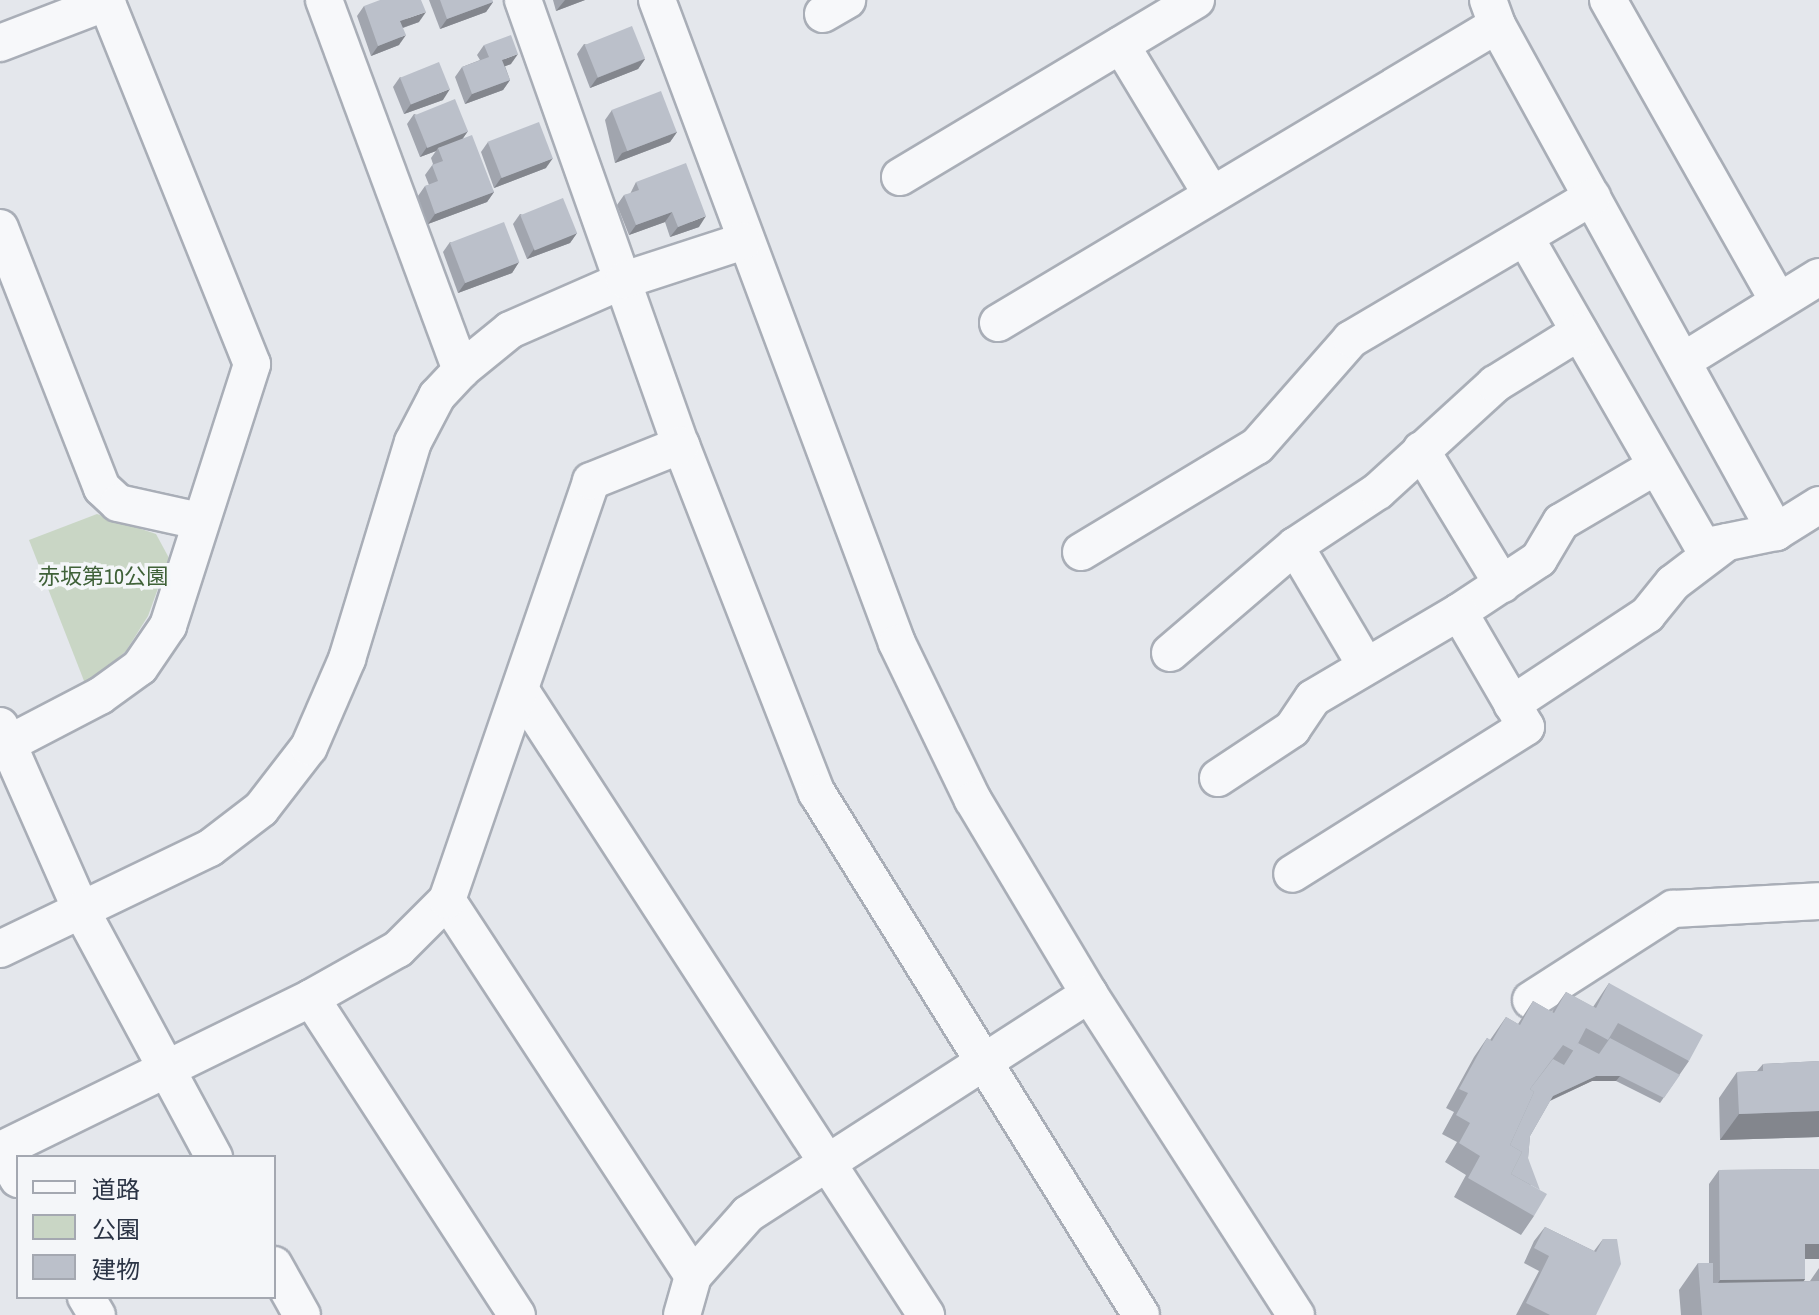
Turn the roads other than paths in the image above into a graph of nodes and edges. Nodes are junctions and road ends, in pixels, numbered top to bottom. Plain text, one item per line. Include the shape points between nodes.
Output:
1 (324, 0) edge
2 (523, 0) edge
3 (657, 0) edge
4 (1608, 0) edge
5 (107, 1) edge
6 (1190, 1) edge
7 (1492, 12) edge
8 (0, 43) edge
9 (1121, 45) junction
10 (900, 177) dead end
11 (1212, 195) junction
12 (1592, 197) junction
13 (0, 228) edge
14 (1525, 237) junction
15 (744, 241) junction
16 (1819, 277) edge
17 (624, 280) junction
18 (1778, 301) junction
19 (998, 323) dead end
20 (1579, 332) junction
21 (1683, 361) junction
22 (461, 370) junction
23 (681, 445) junction
24 (1421, 450) junction
25 (1656, 466) junction
26 (1819, 505) edge
27 (199, 521) junction
28 (1776, 532) junction
29 (1727, 542) junction
30 (1295, 546) junction
31 (1081, 552) dead end
32 (1502, 584) junction
33 (1459, 612) junction
34 (1170, 653) dead end
35 (1366, 666) junction
36 (521, 691) junction
37 (1512, 704) junction
38 (2, 740) edge
39 (1218, 778) dead end
40 (1292, 874) dead end
41 (447, 900) junction
42 (1819, 901) edge
43 (81, 910) junction
44 (0, 949) edge
45 (1089, 994) junction
46 (311, 998) junction
47 (1531, 1000) edge
48 (980, 1061) junction
49 (166, 1069) junction
50 (213, 1155) edge
51 (826, 1159) junction
52 (16, 1176) edge
53 (276, 1269) edge
54 (693, 1276) junction
55 (302, 1315) edge
56 (517, 1315) edge
57 (682, 1315) edge
58 (926, 1315) edge
59 (1141, 1315) edge
60 (1296, 1315) edge

1 - 22 street
2 - 17 street
3 - 15 street
4 - 18 street
5 - 8 street
5 - 27 street via 252,364
6 - 9 street
7 - 11 street
7 - 12 street
9 - 10 street
9 - 11 street
11 - 19 street
12 - 14 street
12 - 21 street
13 - 27 street via 102,488 118,503
14 - 20 street
14 - 31 street via 1351,339 1257,446
15 - 17 street
15 - 45 street via 897,643 973,800
16 - 18 street
17 - 22 street via 510,330
17 - 23 street
18 - 21 street
20 - 24 street via 1495,384
20 - 25 street
21 - 28 street
22 - 43 street via 437,396 413,442 347,659 309,747 261,809 210,848
23 - 36 street via 591,481
23 - 48 street via 817,793
24 - 30 street via 1378,491
24 - 32 street
25 - 29 street via 1703,547
25 - 32 street via 1561,522 1539,559
26 - 28 street
27 - 38 street via 168,626 140,667 100,696
28 - 29 street
29 - 37 street via 1673,583 1647,615
30 - 34 street
30 - 35 street
32 - 33 street
33 - 35 street
33 - 37 street
35 - 39 street via 1313,698 1292,729
36 - 41 street
36 - 51 street
37 - 40 street via 1526,727
38 - 43 street
41 - 46 street via 398,949
41 - 54 street
42 - 47 street via 1673,909
43 - 44 street
43 - 49 street
45 - 48 street
45 - 60 street
46 - 49 street
46 - 56 street
48 - 51 street
48 - 59 street
49 - 50 street
49 - 52 street via 1,1150
51 - 54 street via 748,1214
51 - 58 street
53 - 55 street
54 - 57 street

